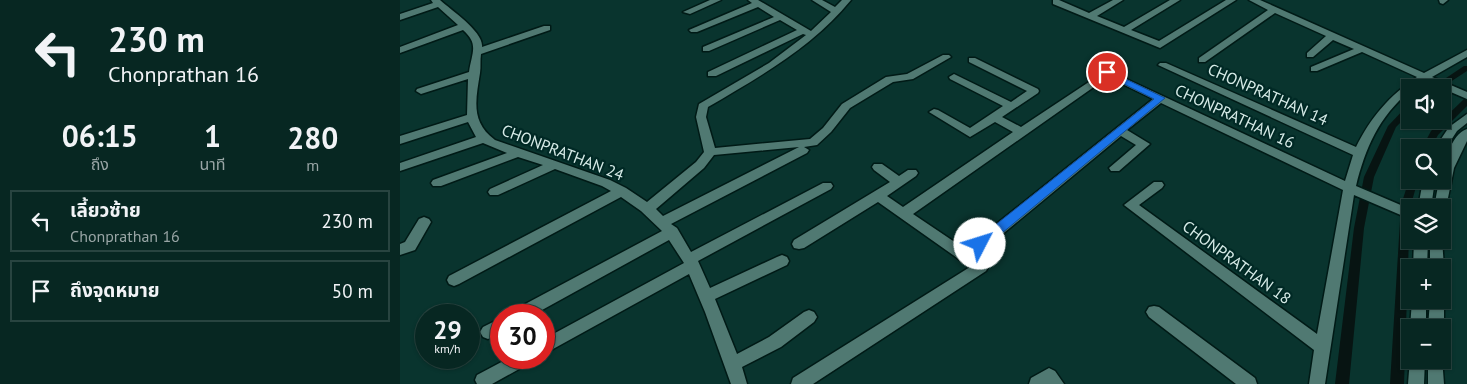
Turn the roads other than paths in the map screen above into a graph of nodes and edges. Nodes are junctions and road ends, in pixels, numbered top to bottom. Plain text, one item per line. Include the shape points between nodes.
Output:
1 (717, 0) edge
2 (816, 0) edge
3 (847, 0) edge
4 (1119, 0) edge
5 (1176, 0) edge
6 (1232, 0) edge
7 (1253, 0) edge
8 (437, 2) edge
9 (755, 2) edge
10 (1056, 2) dead end
11 (1274, 10) junction
12 (836, 11) junction
13 (686, 12) dead end
14 (1090, 16) junction
15 (400, 17) edge
16 (781, 17) junction
17 (464, 26) junction
18 (547, 28) dead end
19 (694, 30) dead end
20 (1124, 30) junction
21 (808, 33) junction
22 (1332, 36) junction
23 (706, 49) dead end
24 (1361, 49) junction
25 (400, 50) edge
26 (477, 52) junction
27 (1467, 53) edge
28 (1310, 55) dead end
29 (946, 58) dead end
30 (972, 60) dead end
31 (1202, 60) dead end
32 (1163, 65) dead end
33 (1314, 69) dead end
34 (475, 73) junction
35 (712, 74) dead end
36 (1423, 76) junction
37 (954, 77) dead end
38 (421, 91) dead end
39 (1467, 96) edge
40 (1160, 98) junction
41 (1011, 106) junction
42 (934, 112) dead end
43 (472, 117) junction
44 (995, 117) junction
45 (1467, 117) edge
46 (1120, 131) junction
47 (1022, 132) junction
48 (1467, 133) edge
49 (483, 139) junction
50 (1446, 139) edge
51 (400, 140) edge
52 (803, 150) dead end
53 (517, 152) junction
54 (710, 152) junction
55 (1360, 153) junction
56 (554, 164) junction
57 (878, 167) dead end
58 (400, 168) edge
59 (1115, 168) dead end
60 (912, 173) dead end
61 (899, 182) junction
62 (438, 183) dead end
63 (1158, 185) dead end
64 (827, 186) dead end
65 (1348, 188) junction
66 (622, 190) junction
67 (494, 192) dead end
68 (878, 196) junction
69 (1442, 199) edge
70 (648, 209) junction
71 (1401, 210) edge
72 (903, 214) junction
73 (424, 222) dead end
74 (668, 227) junction
75 (799, 244) dead end
76 (400, 250) edge
77 (966, 256) junction
78 (782, 261) dead end
79 (692, 262) junction
80 (454, 280) dead end
81 (706, 296) junction
82 (538, 304) edge
83 (1154, 312) dead end
84 (809, 317) dead end
85 (555, 341) edge
86 (1323, 347) junction
87 (733, 364) junction
88 (504, 369) edge
89 (1417, 369) edge
90 (1436, 369) edge
91 (483, 380) dead end
92 (739, 384) edge
93 (799, 384) edge
94 (1249, 384) edge
95 (1316, 384) edge
96 (1416, 384) edge
97 (1436, 384) edge

1 - 13 street
2 - 12 street
3 - 12 street
4 - 14 street
5 - 20 street
6 - 20 street via 1160,46
7 - 11 street
8 - 15 street
8 - 17 street, CHONPRATHAN 24
9 - 16 street
9 - 19 street
10 - 14 street
11 - 22 street
11 - 31 street
12 - 21 street
14 - 20 street
16 - 21 street
16 - 23 street
17 - 25 street
17 - 26 street, CHONPRATHAN 24 via 478,42
18 - 26 street
21 - 35 street
21 - 54 street via 772,65 703,106 701,117
22 - 24 street
22 - 28 street
24 - 33 street
24 - 36 street
26 - 34 street, CHONPRATHAN 24
27 - 36 street
29 - 54 street via 909,78 890,79 868,92 846,106 813,142
30 - 41 street via 1034,91
32 - 55 street, CHONPRATHAN 14
34 - 38 street
34 - 43 street, CHONPRATHAN 24 via 470,96
36 - 39 street
36 - 55 street via 1380,115
37 - 41 street
40 - 46 street
40 - 47 street, CHONPRATHAN 16 via 1107,72
40 - 65 street, CHONPRATHAN 16
41 - 44 street
42 - 44 street via 970,133
43 - 49 street, CHONPRATHAN 24
43 - 51 street
44 - 47 street
45 - 50 street
46 - 59 street via 1144,144
46 - 77 street
47 - 72 street
48 - 69 street via 1448,163
49 - 53 street, CHONPRATHAN 24
49 - 58 street
52 - 74 street
53 - 56 street, CHONPRATHAN 24
53 - 62 street
54 - 70 street
55 - 65 street
56 - 66 street, CHONPRATHAN 24
56 - 67 street
57 - 61 street
60 - 61 street
61 - 68 street
63 - 86 street, CHONPRATHAN 18 via 1130,205
64 - 79 street
65 - 71 street, CHONPRATHAN 16
65 - 86 street
66 - 70 street, CHONPRATHAN 24
66 - 80 street
68 - 72 street
68 - 75 street
70 - 74 street, CHONPRATHAN 24
72 - 77 street
73 - 76 street via 410,246
74 - 79 street, CHONPRATHAN 24
74 - 82 street
77 - 93 street via 982,267
78 - 81 street
79 - 81 street, CHONPRATHAN 24
79 - 85 street
81 - 87 street, CHONPRATHAN 24
83 - 94 street
84 - 87 street via 775,342
86 - 95 street
87 - 92 street, CHONPRATHAN 24
88 - 91 street
89 - 96 street
90 - 97 street

